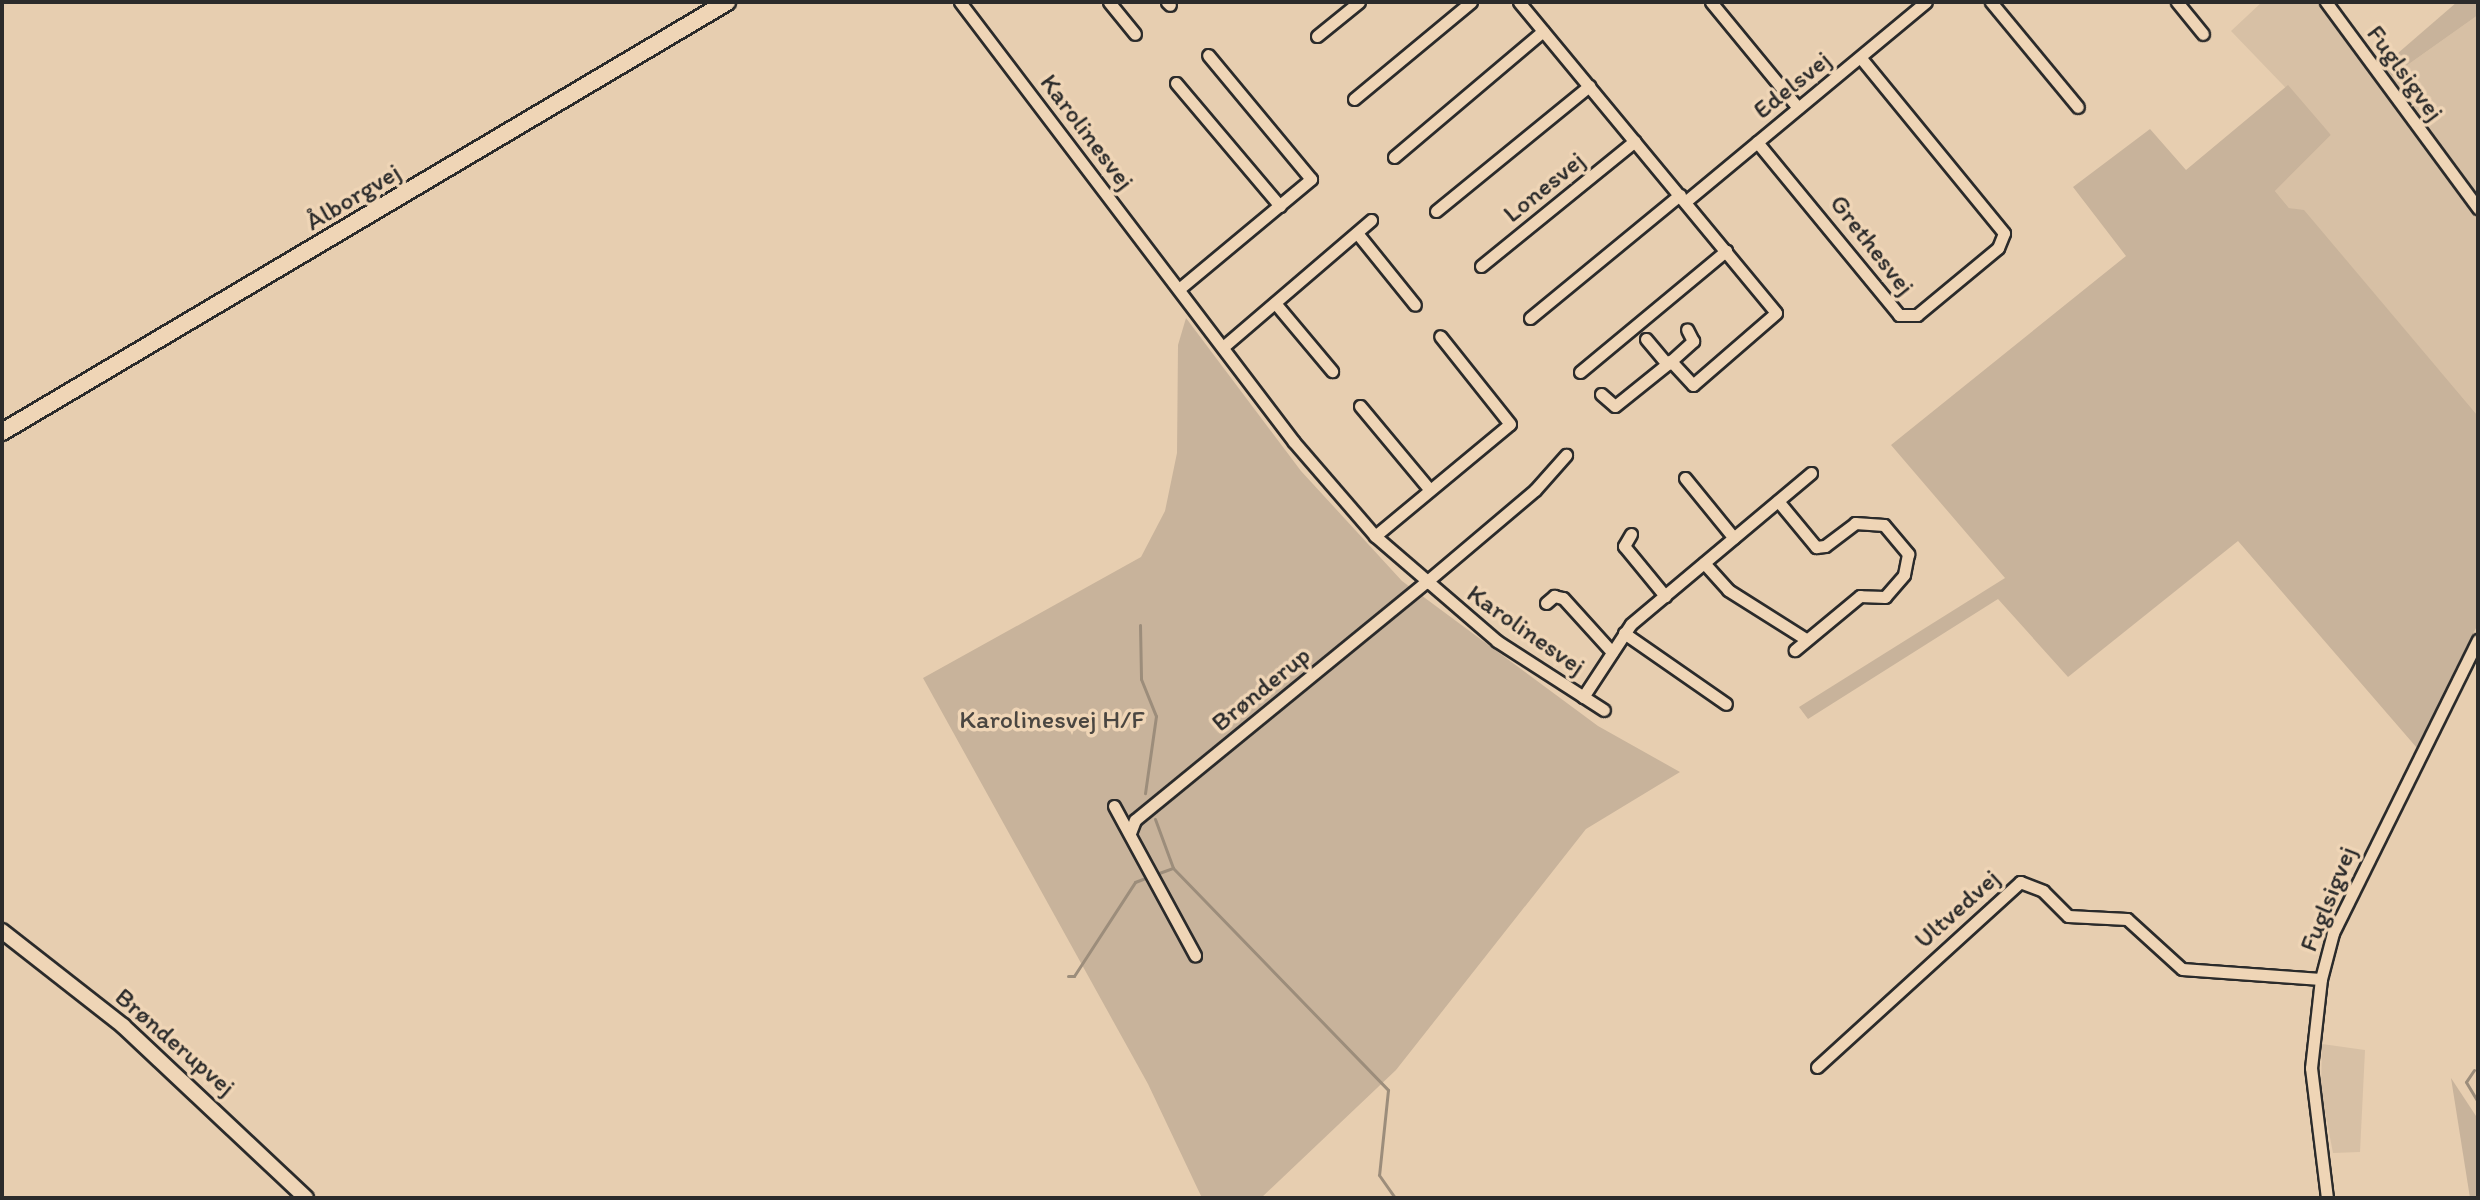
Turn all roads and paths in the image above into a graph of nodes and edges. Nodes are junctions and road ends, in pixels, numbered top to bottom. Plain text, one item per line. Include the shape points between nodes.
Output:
1 (727, 2) edge
2 (960, 2) edge
3 (1109, 2) edge
4 (1359, 2) edge
5 (1471, 2) edge
6 (1519, 2) edge
7 (1711, 2) edge
8 (1991, 2) edge
9 (2177, 2) edge
10 (2326, 2) edge
11 (1922, 3) edge
12 (1543, 31) junction
13 (1135, 34) dead end
14 (2203, 34) dead end
15 (1317, 36) dead end
16 (1208, 55) dead end
17 (1860, 57) junction
18 (1176, 83) dead end
19 (1589, 86) junction
20 (1354, 99) dead end
21 (2078, 107) dead end
22 (1798, 108) junction
23 (1635, 141) junction
24 (1757, 142) junction
25 (1394, 157) dead end
26 (1683, 199) junction
27 (1280, 206) junction
28 (2478, 208) edge
29 (1436, 211) dead end
30 (1371, 220) dead end
31 (1357, 233) junction
32 (1726, 251) junction
33 (1481, 266) dead end
34 (1179, 289) junction
35 (1275, 303) junction
36 (1415, 305) dead end
37 (1530, 318) dead end
38 (1687, 329) dead end
39 (1440, 336) dead end
40 (1646, 339) dead end
41 (1223, 347) junction
42 (1669, 363) junction
43 (1332, 371) dead end
44 (1580, 372) dead end
45 (1601, 394) dead end
46 (1360, 406) dead end
47 (2, 432) edge
48 (1566, 455) dead end
49 (1811, 473) dead end
50 (1685, 478) dead end
51 (1430, 490) junction
52 (1778, 501) junction
53 (1631, 534) dead end
54 (1375, 536) junction
55 (1734, 538) junction
56 (1704, 563) junction
57 (1425, 583) junction
58 (1665, 596) junction
59 (1546, 603) dead end
60 (1624, 633) junction
61 (1807, 640) junction
62 (2478, 640) edge
63 (1795, 650) dead end
64 (1612, 652) junction
65 (1583, 697) junction
66 (1726, 704) dead end
67 (1604, 710) dead end
68 (1114, 806) dead end
69 (1130, 833) junction
70 (2, 931) edge
71 (1195, 955) dead end
72 (2321, 979) junction
73 (1817, 1067) dead end
74 (306, 1198) edge
75 (2327, 1198) edge

1 - 47 main road, Ålborgvej
2 - 34 street, Karolinesvej
3 - 13 street
4 - 15 street
5 - 20 street
6 - 12 street
7 - 22 street
8 - 21 street
9 - 14 street
10 - 28 street, Fuglsigvej
11 - 17 street, Edelsvej
12 - 19 street
12 - 25 street
16 - 27 street via 1311,177
17 - 22 street, Edelsvej
17 - 24 street, Grethesvej via 2004,233 1998,248 1917,315 1899,315
18 - 27 street
19 - 23 street
19 - 29 street, Lonesvej
22 - 24 street, Edelsvej
23 - 26 street
23 - 33 street, Lonesvej
24 - 26 street, Edelsvej
26 - 32 street
26 - 37 street
27 - 34 street
30 - 31 street
31 - 35 street
31 - 36 street
32 - 42 street via 1775,316 1695,384
32 - 44 street
34 - 41 street, Karolinesvej
35 - 41 street
35 - 43 street
38 - 42 street via 1693,341
39 - 51 street via 1510,422
40 - 42 street
41 - 54 street, Karolinesvej via 1294,442
42 - 45 street via 1615,406
46 - 51 street
48 - 57 street, Karolinesvej via 1535,490
49 - 52 street
50 - 55 street
51 - 54 street
52 - 55 street
52 - 61 street via 1816,547 1857,523 1887,526 1908,552 1906,571 1885,597 1860,596
53 - 58 street via 1624,546
54 - 57 street, Karolinesvej
55 - 56 street
56 - 58 street
56 - 61 street via 1728,590
57 - 65 street, Karolinesvej via 1497,641
57 - 69 street, Brønderup via 1135,820
58 - 60 street
59 - 64 street via 1560,596
60 - 64 street
60 - 66 street
61 - 63 street
62 - 72 street, Fuglsigvej via 2352,887
64 - 65 street
65 - 67 street, Karolinesvej
68 - 69 street
69 - 71 street
70 - 74 street, Brønderupvej via 134,1036
72 - 73 street, Ultvedvej via 2182,969 2127,919 2068,916 2043,891 2020,882
72 - 75 street, Fuglsigvej via 2311,1068

